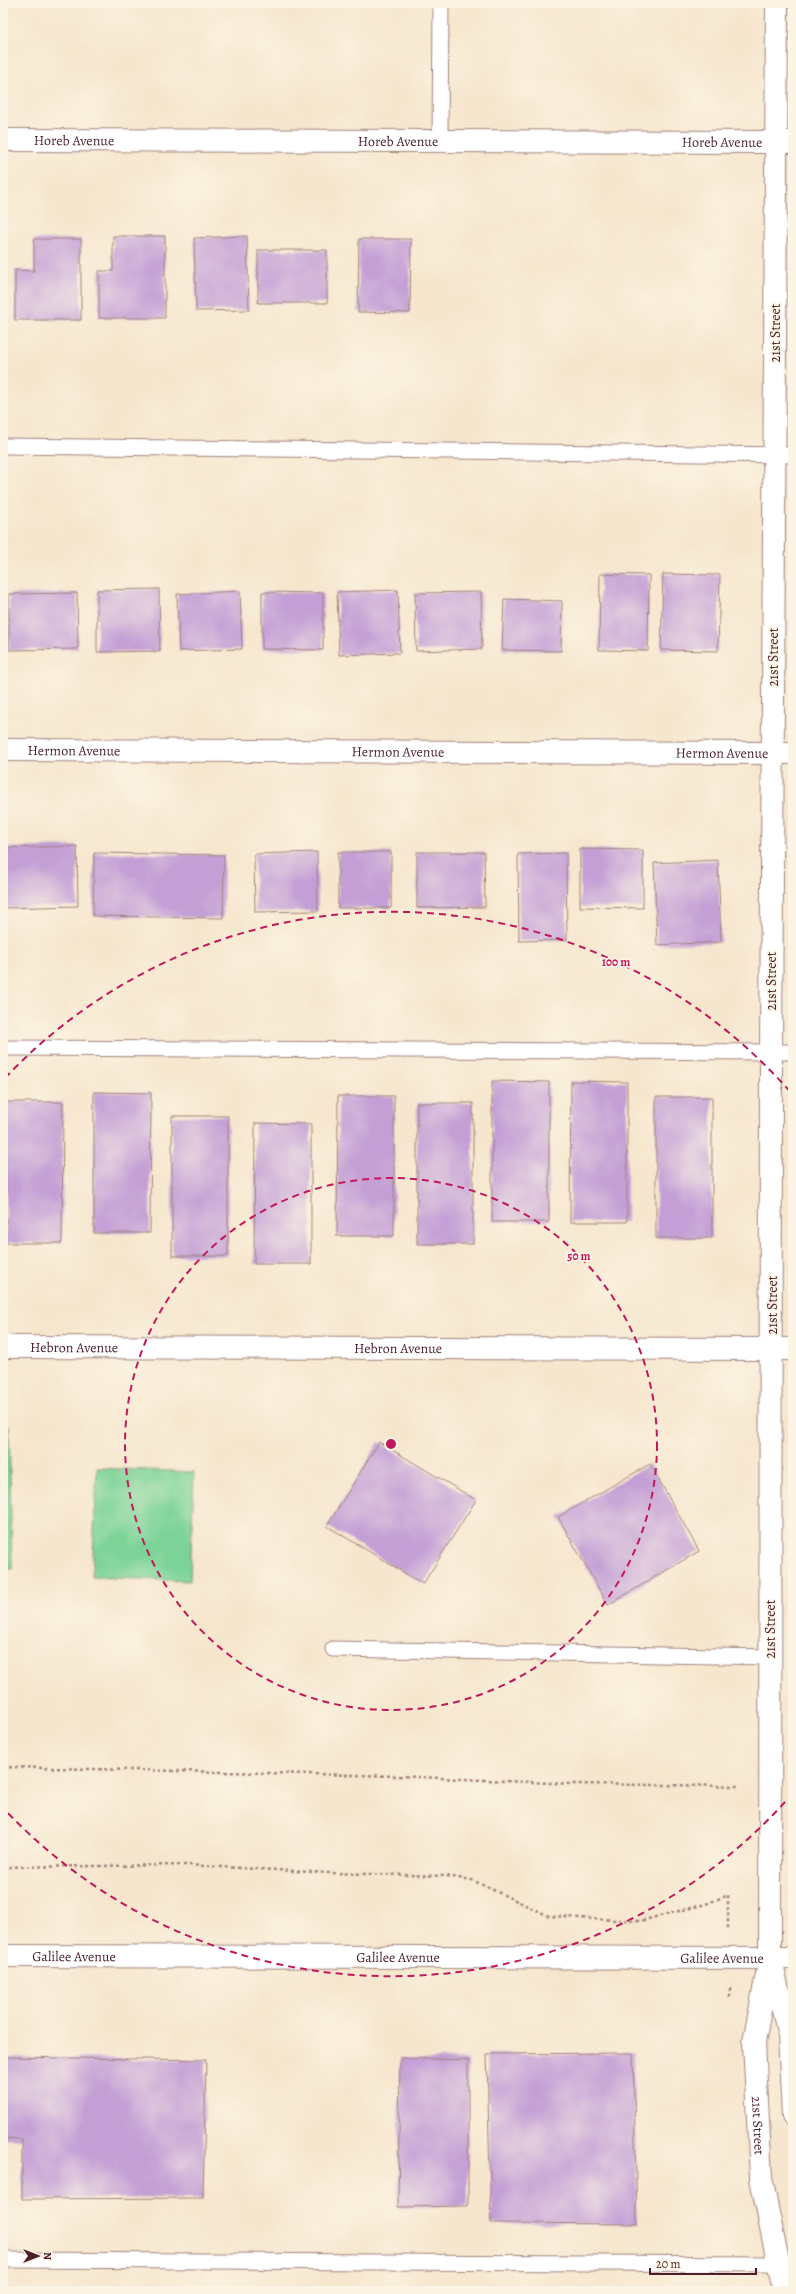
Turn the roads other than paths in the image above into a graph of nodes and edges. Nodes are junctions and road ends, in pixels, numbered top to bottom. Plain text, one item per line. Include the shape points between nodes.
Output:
1 (441, 3) edge
2 (777, 3) edge
3 (3, 140) edge
4 (440, 141) junction
5 (785, 142) edge
6 (3, 446) edge
7 (783, 454) edge
8 (3, 750) edge
9 (783, 753) edge
10 (3, 1048) edge
11 (771, 1052) junction
12 (793, 1052) edge
13 (3, 1347) edge
14 (783, 1349) edge
15 (333, 1649) dead end
16 (770, 1657) junction
17 (3, 1956) edge
18 (770, 1958) junction
19 (793, 1958) edge
20 (793, 2116) edge
21 (3, 2260) edge
22 (778, 2264) junction
23 (784, 2291) edge

1 - 4 lane
2 - 5 street, 21st Street
3 - 4 street, Horeb Avenue
4 - 5 street, Horeb Avenue
5 - 7 street, 21st Street
6 - 7 lane
7 - 9 street, 21st Street
8 - 9 street, Hermon Avenue
9 - 11 street, 21st Street
10 - 11 lane
11 - 12 lane
11 - 14 street, 21st Street
13 - 14 street, Hebron Avenue
14 - 16 street, 21st Street
15 - 16 lane
16 - 18 street, 21st Street
17 - 18 street, Galilee Avenue
18 - 19 street, Galilee Avenue
18 - 20 street, 21st Street via 789,2035
18 - 22 street, 21st Street via 754,2042 761,2178
21 - 22 lane
22 - 23 street, 21st Street

